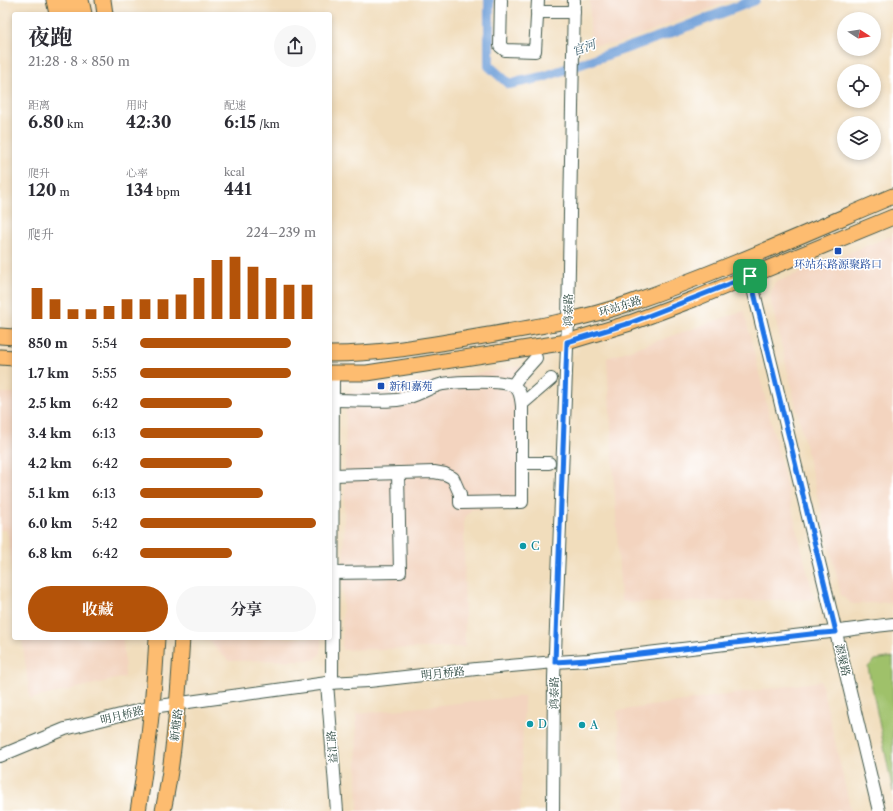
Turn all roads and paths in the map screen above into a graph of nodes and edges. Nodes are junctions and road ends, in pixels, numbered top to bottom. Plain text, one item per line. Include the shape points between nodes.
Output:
1 (54, 0) edge
2 (68, 0) edge
3 (80, 0) edge
4 (103, 0) edge
5 (501, 0) edge
6 (538, 6) edge
7 (574, 6) edge
8 (57, 12) edge
9 (71, 12) edge
10 (83, 12) edge
11 (106, 12) edge
12 (893, 196) edge
13 (893, 217) edge
14 (750, 276) junction
15 (568, 321) junction
16 (0, 336) edge
17 (12, 337) edge
18 (567, 342) junction
19 (332, 354) edge
20 (0, 357) edge
21 (12, 358) edge
22 (536, 358) dead end
23 (332, 373) edge
24 (552, 379) dead end
25 (513, 385) junction
26 (333, 400) junction
27 (522, 404) junction
28 (522, 463) junction
29 (549, 463) dead end
30 (398, 473) junction
31 (333, 475) junction
32 (332, 573) joint
33 (893, 624) edge
34 (836, 632) junction
35 (157, 640) edge
36 (182, 640) edge
37 (330, 640) edge
38 (555, 662) junction
39 (329, 683) junction
40 (178, 703) junction
41 (152, 707) junction
42 (0, 756) edge
43 (138, 811) edge
44 (163, 811) edge
45 (336, 811) edge
46 (553, 811) edge
47 (879, 811) edge

1 - 8 main road
2 - 9 main road
3 - 10 main road
4 - 11 main road
5 - 6 street via 500,46 505,50 535,51
6 - 7 street
7 - 15 street, 鸿泰路
12 - 15 main road, 环站东路 via 690,282 628,304
13 - 14 main road, 环站东路
14 - 18 main road, 环站东路 via 630,323
14 - 34 street, 源聚路
15 - 18 street, 鸿泰路
15 - 19 main road, 环站东路 via 451,342 360,354
16 - 17 main road
18 - 23 main road, 环站东路 via 367,373
18 - 38 street, 鸿泰路
20 - 21 main road
22 - 25 street
23 - 26 street, 益汇路
24 - 27 street
25 - 26 street via 505,382 444,384 427,389 414,397 397,400
25 - 27 street via 520,395
26 - 31 street, 益汇路
27 - 28 street
28 - 29 street
28 - 30 street via 522,502 460,504 460,494 453,478 446,474
30 - 31 street
30 - 32 street via 400,572
31 - 32 street, 益汇路
33 - 34 street, 明月桥路
34 - 38 street, 明月桥路
34 - 47 street, 源聚路
35 - 41 main road
36 - 40 main road, 新塘路
37 - 39 street, 益汇路
38 - 39 street, 明月桥路
38 - 46 street, 鸿泰路
39 - 40 street, 明月桥路
39 - 45 street, 益汇路
40 - 41 street, 明月桥路
40 - 44 main road, 新塘路
41 - 42 street, 明月桥路 via 65,729
41 - 43 main road

